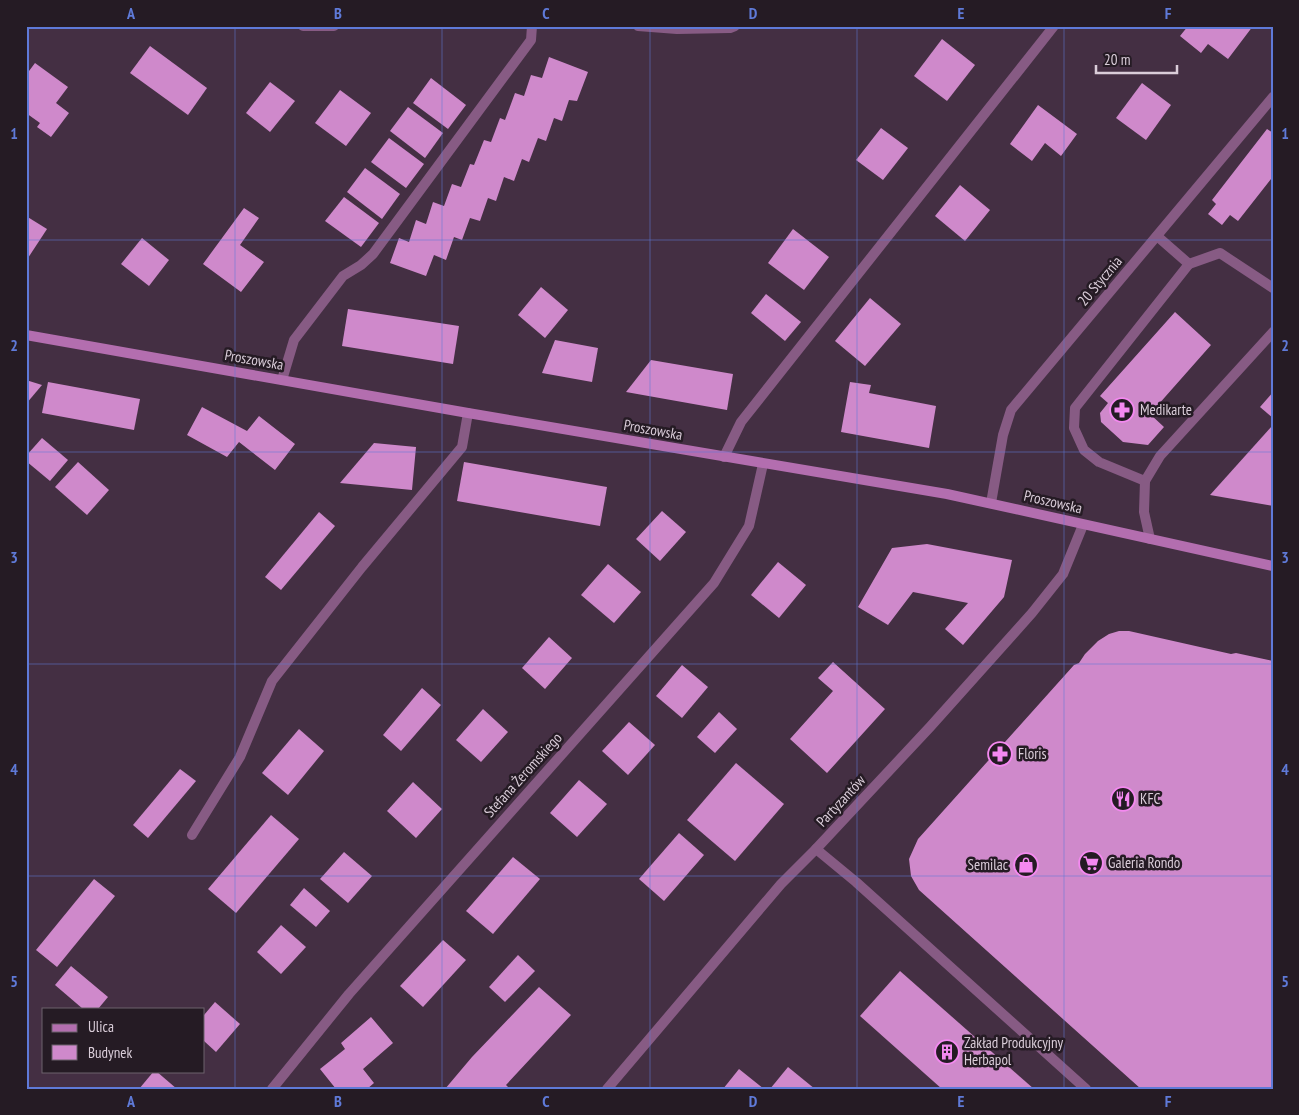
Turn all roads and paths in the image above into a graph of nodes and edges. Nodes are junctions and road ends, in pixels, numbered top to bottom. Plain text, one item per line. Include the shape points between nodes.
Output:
1 (303, 26) edge
2 (334, 26) edge
3 (532, 26) edge
4 (638, 26) edge
5 (735, 26) edge
6 (1054, 26) edge
7 (1273, 97) edge
8 (1157, 236) junction
9 (1189, 264) junction
10 (1273, 288) edge
11 (1273, 332) edge
12 (26, 336) edge
13 (282, 380) junction
14 (468, 413) junction
15 (724, 457) junction
16 (763, 464) junction
17 (1144, 481) junction
18 (991, 503) junction
19 (1083, 525) junction
20 (1150, 539) junction
21 (1273, 566) edge
22 (192, 835) dead end
23 (816, 849) junction
24 (272, 1089) edge
25 (608, 1089) edge
26 (1086, 1089) edge

1 - 2 street
3 - 13 street via 531,40 373,254 343,276 294,340
4 - 5 street via 677,29
6 - 15 street via 741,422
7 - 8 street, 20 Stycznia
8 - 9 street
8 - 18 street, 20 Stycznia via 1011,410 1003,435
9 - 10 street via 1220,253
9 - 17 street via 1075,408 1074,428 1084,450 1099,462
11 - 17 street via 1160,456
12 - 13 main road, Proszowska
13 - 14 main road, Proszowska
14 - 15 main road, Proszowska
14 - 22 street via 462,447 272,681 240,757
15 - 16 main road, Proszowska
16 - 18 main road, Proszowska
16 - 24 street, Stefana Żeromskiego via 749,526 714,583 349,994
17 - 20 street via 1144,512
18 - 19 main road, Proszowska
19 - 20 main road, Proszowska
19 - 23 street, Partyzantów via 1063,574 1032,613
20 - 21 main road, Proszowska
23 - 25 street, Partyzantów via 781,884
23 - 26 street

